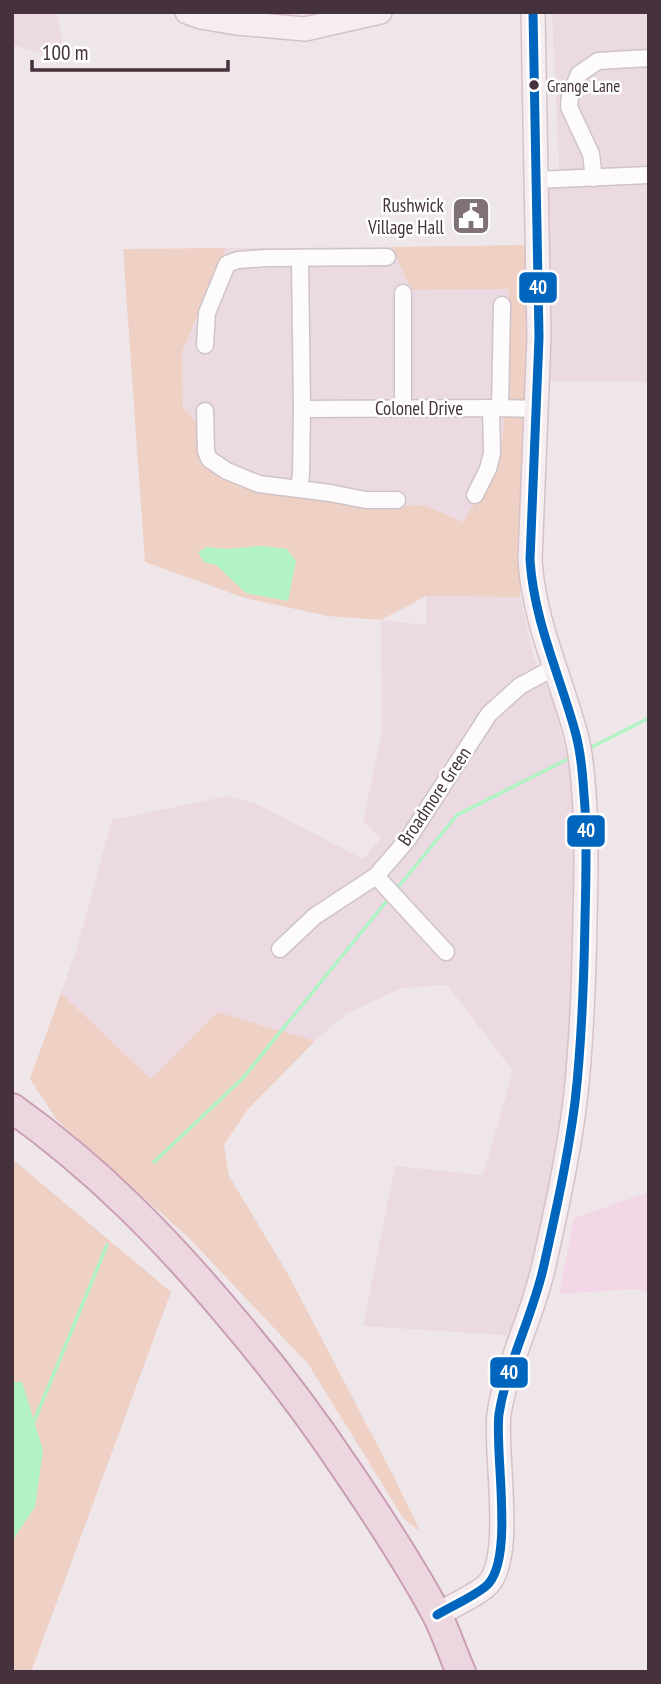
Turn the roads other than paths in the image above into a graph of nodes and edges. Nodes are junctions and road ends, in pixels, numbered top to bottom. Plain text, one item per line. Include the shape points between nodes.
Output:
1 (187, 12) edge
2 (380, 12) edge
3 (533, 12) edge
4 (649, 58) edge
5 (649, 176) edge
6 (594, 178) junction
7 (536, 180) junction
8 (387, 257) dead end
9 (300, 258) junction
10 (403, 293) dead end
11 (502, 305) dead end
12 (205, 345) dead end
13 (302, 408) junction
14 (403, 408) junction
15 (496, 408) junction
16 (537, 409) junction
17 (205, 411) dead end
18 (299, 488) junction
19 (475, 495) dead end
20 (397, 500) dead end
21 (553, 668) junction
22 (376, 876) junction
23 (280, 949) dead end
24 (446, 952) dead end
25 (12, 1108) edge
26 (437, 1615) junction
27 (461, 1672) edge

1 - 2 street via 236,23 305,29
3 - 7 street
4 - 6 street via 598,61 579,74 569,107 591,154
5 - 6 street
6 - 7 street
7 - 16 street
8 - 9 street
9 - 12 street via 227,264 207,313
9 - 13 street
10 - 14 street
11 - 15 street
13 - 14 street, Colonel Drive
13 - 18 street
14 - 15 street, Colonel Drive
15 - 16 street, Colonel Drive
15 - 19 street via 492,453
16 - 21 street via 531,586
17 - 18 street via 209,459 259,484
18 - 20 street via 366,500
21 - 22 street, Broadmore Green via 520,686 489,714 408,839
21 - 26 street via 576,732 585,809 584,975 575,1101 540,1288 499,1414 502,1544 497,1568 487,1586
22 - 23 street, Broadmore Green via 316,916
22 - 24 street
25 - 26 highway via 122,1198 186,1264 265,1358 389,1532
26 - 27 highway

